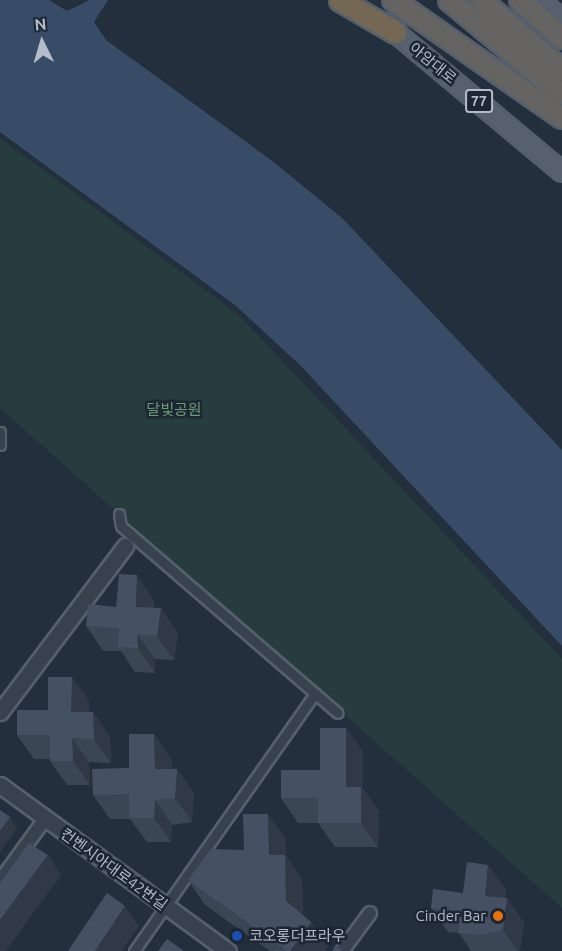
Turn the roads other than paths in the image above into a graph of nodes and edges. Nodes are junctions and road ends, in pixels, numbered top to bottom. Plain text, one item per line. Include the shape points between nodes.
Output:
1 (340, 0) edge
2 (358, 0) edge
3 (393, 0) edge
4 (449, 0) edge
5 (481, 0) edge
6 (520, 0) edge
7 (539, 0) edge
8 (562, 19) edge
9 (395, 32) junction
10 (562, 38) edge
11 (562, 70) edge
12 (562, 94) edge
13 (562, 118) edge
14 (562, 172) edge
15 (0, 432) edge
16 (0, 445) edge
17 (119, 514) dead end
18 (125, 546) dead end
19 (315, 693) junction
20 (0, 712) edge
21 (338, 713) dead end
22 (0, 785) edge
23 (45, 819) junction
24 (0, 881) edge
25 (165, 906) junction
26 (370, 913) dead end
27 (134, 951) edge
28 (228, 951) edge
29 (342, 951) edge

1 - 9 highway
2 - 9 main road, 아암대로 / 77
3 - 13 highway
4 - 12 highway
5 - 11 highway
6 - 10 highway
7 - 8 main road
9 - 14 main road, 아암대로 / 77
15 - 16 street
17 - 19 street via 121,526
18 - 20 street
19 - 21 street
19 - 25 street
22 - 23 street, 컨벤시아대로42번길
23 - 24 street
23 - 25 street, 컨벤시아대로42번길
25 - 27 street
25 - 28 street, 컨벤시아대로42번길
26 - 29 street

